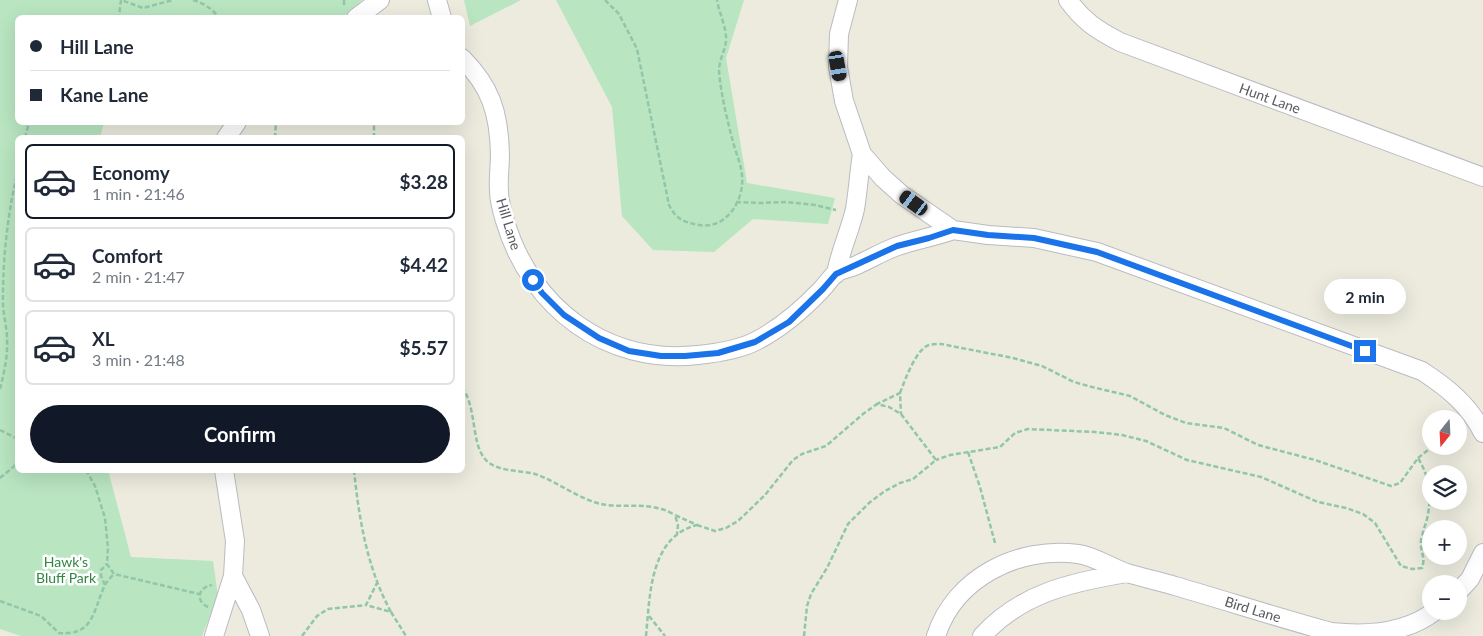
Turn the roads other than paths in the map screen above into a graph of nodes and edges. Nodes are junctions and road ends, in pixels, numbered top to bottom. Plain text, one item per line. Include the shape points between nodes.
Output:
1 (380, 0) edge
2 (437, 0) edge
3 (848, 0) edge
4 (1068, 0) edge
5 (350, 12) edge
6 (441, 15) edge
7 (465, 61) edge
8 (862, 154) junction
9 (1483, 177) edge
10 (953, 230) junction
11 (836, 274) junction
12 (1483, 433) edge
13 (224, 473) edge
14 (1483, 553) edge
15 (1128, 573) junction
16 (233, 576) junction
17 (1467, 582) edge
18 (1422, 618) edge
19 (214, 636) edge
20 (260, 636) edge
21 (936, 636) edge
22 (982, 636) edge

1 - 5 street
2 - 6 street
3 - 8 street via 839,34 838,66 844,101
4 - 9 street, Hunt Lane via 1095,28 1120,42
7 - 11 street, Hill Lane via 487,88 497,117 500,153 498,192 511,240 524,268 564,315 599,338 629,351 661,356 718,353 755,342 789,322
8 - 10 street via 902,195
8 - 11 street via 855,209
10 - 11 street via 897,246
10 - 12 street via 1034,238 1097,252 1422,371 1455,395
13 - 16 street via 235,541
14 - 17 street
15 - 18 street, Bird Lane via 1323,630 1348,634 1381,634
15 - 21 street, Bird Lane via 1080,554 1038,554 1015,559 974,581 947,612
15 - 22 street, Bird Lane via 1046,591 1007,614
16 - 19 street
16 - 20 street

